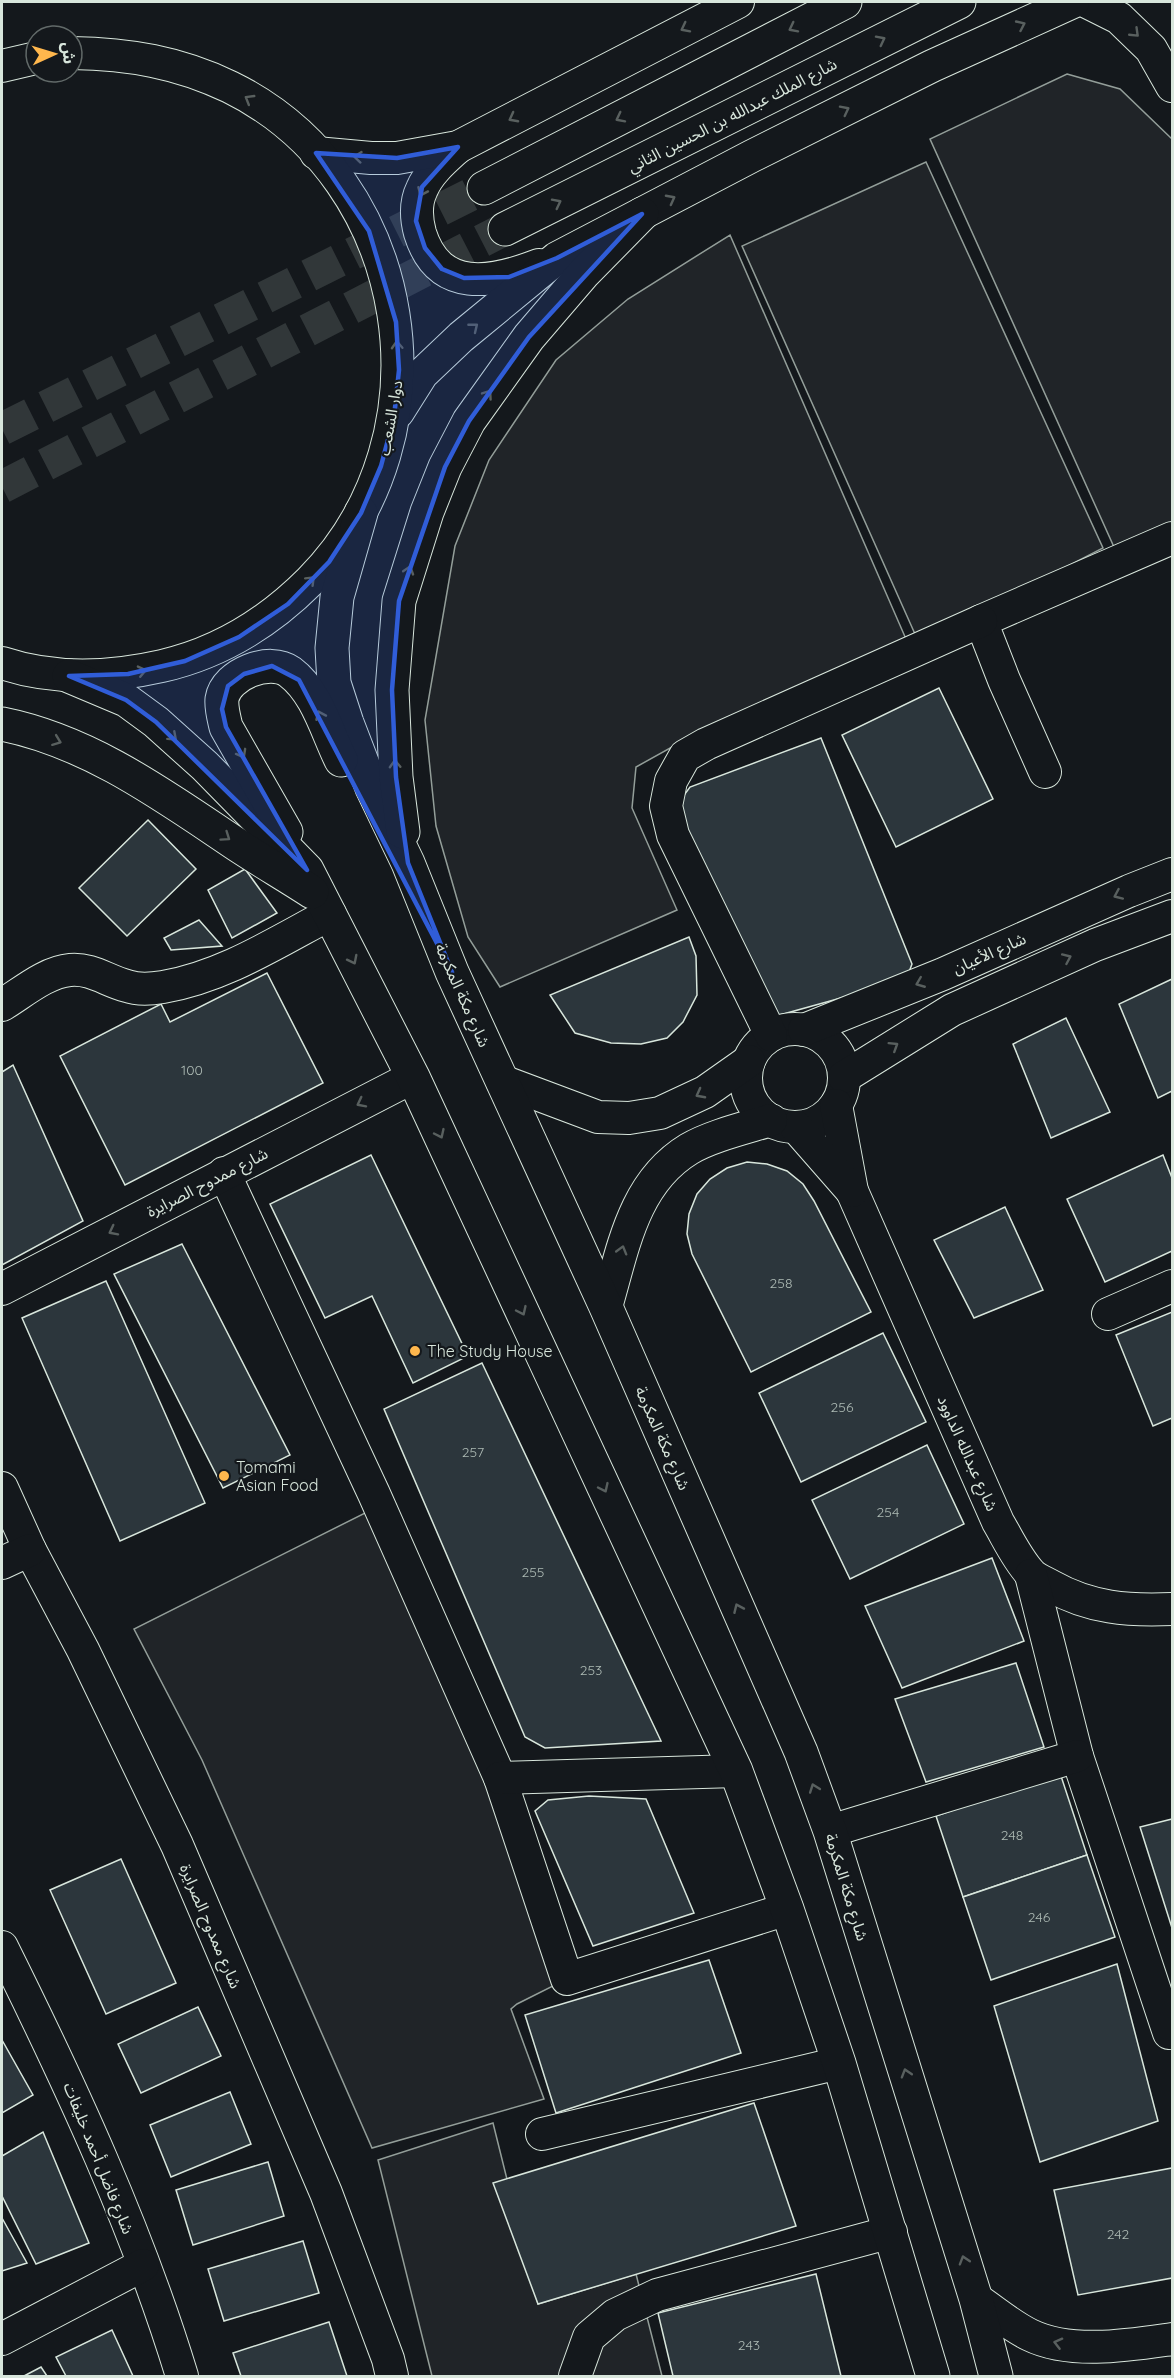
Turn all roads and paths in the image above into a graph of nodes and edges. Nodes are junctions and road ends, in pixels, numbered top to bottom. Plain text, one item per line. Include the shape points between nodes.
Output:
1 (738, 2) edge
2 (845, 2) edge
3 (959, 2) edge
4 (1073, 2) edge
5 (1087, 2) edge
6 (84, 54) edge
7 (1173, 86) edge
8 (458, 147) junction
9 (316, 153) junction
10 (484, 188) tunnel mouth
11 (642, 214) junction
12 (505, 229) tunnel mouth
13 (557, 258) junction
14 (394, 417) junction
15 (361, 513) junction
16 (1173, 538) edge
17 (981, 621) junction
18 (2, 663) edge
19 (69, 676) junction
20 (2, 724) edge
21 (1045, 772) dead end
22 (408, 863) junction
23 (1173, 874) edge
24 (319, 894) junction
25 (1173, 916) edge
26 (452, 972) junction
27 (2, 1005) edge
28 (804, 1030) junction
29 (771, 1035) junction
30 (749, 1061) junction
31 (413, 1077) junction
32 (502, 1081) junction
33 (840, 1091) junction
34 (783, 1124) junction
35 (224, 1173) junction
36 (852, 1191) junction
37 (1173, 1286) edge
38 (2, 1289) edge
39 (606, 1306) junction
40 (1108, 1314) dead end
41 (2, 1488) edge
42 (30, 1550) junction
43 (2, 1563) edge
44 (1031, 1575) junction
45 (1173, 1609) edge
46 (1077, 1756) junction
47 (736, 1771) junction
48 (500, 1778) junction
49 (830, 1831) junction
50 (787, 1909) junction
51 (2, 1947) edge
52 (1169, 2033) dead end
53 (839, 2063) junction
54 (542, 2134) dead end
55 (891, 2232) junction
56 (143, 2265) junction
57 (976, 2299) junction
58 (2, 2339) edge
59 (1173, 2339) edge
60 (182, 2376) edge
61 (392, 2376) edge
62 (575, 2376) edge
63 (933, 2376) edge
64 (996, 2376) edge

1 -> 8 street
2 -> 10 main road
12 -> 3 main road, شارع الملك عبدالله بن الحسين الثاني
11 -> 4 street via 932,66
5 -> 7 street via 1119,18 1151,48
9 -> 6 street, دوار الشعب via 265,108 195,72 117,54
8 -> 9 street via 397,158
8 -> 13 street via 422,187 417,204 416,221 425,248 442,269 464,278 509,277
14 -> 9 street, دوار الشعب via 399,370 396,322 386,276 363,221
11 - 13 street
22 -> 11 main road via 396,777 392,690 399,601 427,512 469,421 529,337 583,273
14 -> 13 street via 422,374
14 - 15 street, دوار الشعب via 381,466
19 -> 15 street, دوار الشعب via 128,674 185,661 239,637 288,604 329,562
15 - 22 main road, شارع مكة المكرمة via 337,597 334,684 372,788
16 - 17 street
17 - 21 street
17 - 29 street via 706,744 685,756 671,781 666,806 673,835
18 - 19 street, دوار الشعب
19 -> 24 main road via 126,700 156,722 205,766
20 -> 24 main road via 27,729 116,768
22 - 26 main road, شارع مكة المكرمة
23 -> 28 street, شارع الأعيان
26 -> 24 main road via 308,692 283,668 258,669 243,674 228,686 222,698 226,727
24 - 27 street via 203,978 144,989 84,970 69,970 54,974
24 -> 31 main road
33 -> 25 street via 952,1010 1095,945
26 - 32 main road, شارع مكة المكرمة
28 - 29 street via 787,1029
28 - 33 street via 820,1035 833,1046 841,1061
29 - 30 street
30 -> 32 street via 705,1092 660,1113 629,1118 598,1117
30 - 34 street via 749,1094 758,1109
31 -> 35 street, شارع ممدوح الصرايرة
31 -> 47 main road
32 - 39 main road, شارع مكة المكرمة
33 - 34 street via 825,1116 812,1124
33 - 36 street, شارع عبدالله الداوود
34 - 36 street, شارع عبدالله الداوود
39 -> 34 street via 632,1216 657,1173 689,1149
35 -> 38 street, شارع ممدوح الصرايرة
35 - 48 street via 374,1494
36 - 44 street, شارع عبدالله الداوود via 998,1522
37 - 40 street
49 -> 39 main road, شارع مكة المكرمة via 801,1752
41 - 42 street, شارع ممدوح الصرايرة
42 - 43 street
42 - 61 street, شارع ممدوح الصرايرة via 177,1845 326,2193
44 - 45 street, شارع عبدالله الداوود via 1064,1594 1097,1606 1145,1611
44 - 46 street
46 - 49 street
46 - 52 street
47 - 48 street
47 - 50 main road
48 - 50 street via 567,1978
57 -> 49 main road, شارع مكة المكرمة
50 - 53 main road
51 - 56 street, شارع فاضل أحمد خليفات via 62,2067
53 - 54 street
53 - 55 main road
55 - 62 street via 657,2295 615,2315 589,2337
55 - 63 main road
56 - 58 street
56 - 60 street, شارع فاضل أحمد خليفات
59 -> 57 street via 1116,2348 1069,2346 1031,2336
57 - 64 main road, شارع مكة المكرمة

